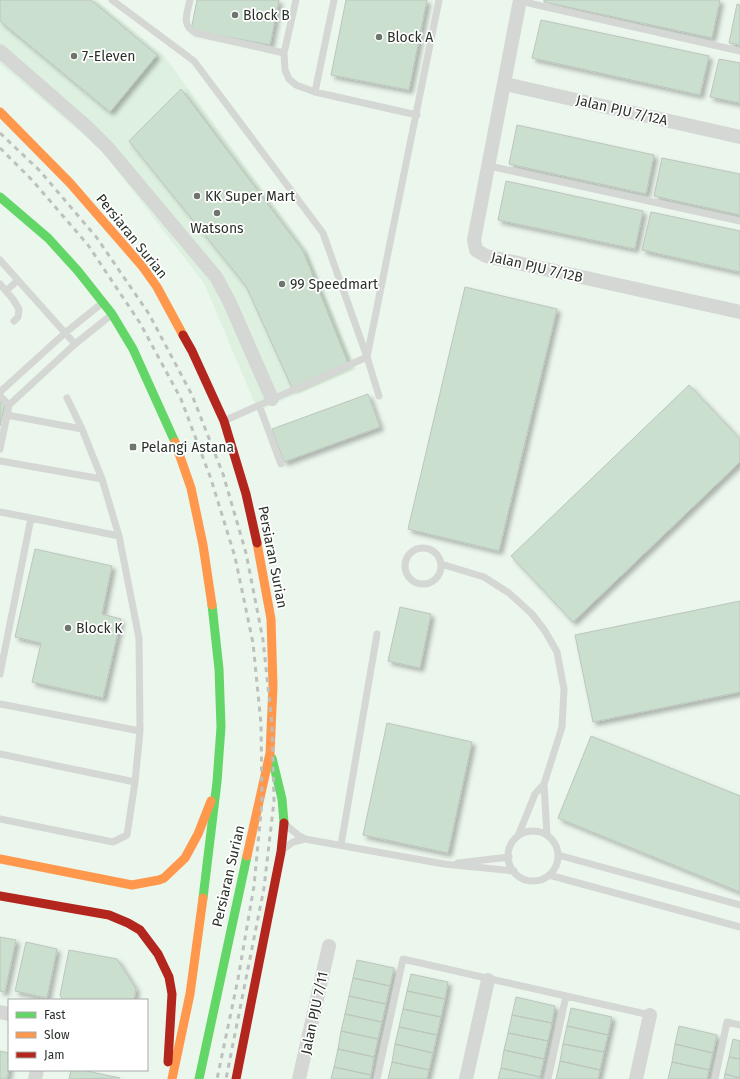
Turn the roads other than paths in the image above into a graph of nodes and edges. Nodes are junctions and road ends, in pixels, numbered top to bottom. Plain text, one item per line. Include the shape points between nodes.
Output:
1 (112, 0) edge
2 (190, 0) edge
3 (296, 0) edge
4 (334, 0) edge
5 (439, 0) edge
6 (520, 0) edge
7 (0, 51) edge
8 (740, 51) edge
9 (284, 53) junction
10 (505, 84) junction
11 (315, 92) junction
12 (0, 112) edge
13 (417, 115) junction
14 (740, 136) edge
15 (489, 166) junction
16 (0, 197) edge
17 (740, 221) edge
18 (0, 260) edge
19 (18, 280) junction
20 (0, 284) edge
21 (6, 291) junction
22 (103, 303) junction
23 (740, 312) edge
24 (112, 314) junction
25 (14, 321) dead end
26 (65, 333) junction
27 (75, 344) junction
28 (367, 357) junction
29 (0, 392) edge
30 (0, 396) edge
31 (380, 396) dead end
32 (67, 398) dead end
33 (272, 399) junction
34 (9, 404) junction
35 (259, 405) junction
36 (7, 415) junction
37 (224, 421) junction
38 (82, 429) junction
39 (0, 448) edge
40 (0, 461) edge
41 (281, 464) dead end
42 (102, 479) junction
43 (0, 512) edge
44 (31, 518) junction
45 (119, 536) junction
46 (441, 564) junction
47 (377, 634) dead end
48 (0, 674) edge
49 (0, 704) edge
50 (140, 731) junction
51 (270, 753) junction
52 (0, 754) edge
53 (135, 782) junction
54 (218, 782) junction
55 (544, 784) junction
56 (0, 819) edge
57 (284, 823) junction
58 (548, 835) junction
59 (518, 836) junction
60 (305, 839) junction
61 (341, 845) junction
62 (281, 852) junction
63 (558, 855) junction
64 (509, 857) junction
65 (0, 859) edge
66 (444, 864) junction
67 (514, 871) junction
68 (549, 875) junction
69 (0, 896) edge
70 (740, 905) edge
71 (740, 927) edge
72 (329, 946) dead end
73 (488, 980) junction
74 (566, 996) junction
75 (650, 1014) joint
76 (740, 1025) edge
77 (167, 1079) edge
78 (172, 1079) edge
79 (199, 1079) edge
80 (236, 1079) edge
81 (299, 1079) edge
82 (377, 1079) edge
83 (466, 1079) edge
84 (548, 1079) edge
85 (636, 1079) edge
86 (715, 1079) edge

1 - 28 lane via 194,61 323,233
2 - 9 lane via 186,22 192,31
3 - 9 lane
4 - 11 lane
5 - 13 lane
6 - 8 lane
6 - 10 street, Jalan PJU 7/12B
7 - 33 street via 87,127 216,277
9 - 11 lane via 285,70 289,79 296,85
10 - 14 street, Jalan PJU 7/12A
10 - 15 street, Jalan PJU 7/12B
11 - 13 lane
12 - 37 main road, Persiaran Surian via 70,183 142,266 157,287 192,351
13 - 28 lane
15 - 17 lane
15 - 23 street, Jalan PJU 7/12B via 474,240 476,250 486,256
16 - 22 main road, Persiaran Surian via 48,238
18 - 19 lane
19 - 21 lane
19 - 26 lane
20 - 21 lane
21 - 25 lane via 19,309 18,317
22 - 24 main road, Persiaran Surian
22 - 26 lane
24 - 27 lane
24 - 54 main road, Persiaran Surian via 150,385 174,439 191,488 213,608 219,669 221,727
26 - 27 lane
26 - 29 lane
27 - 34 lane
28 - 31 lane
28 - 33 lane
30 - 34 lane
32 - 38 lane
33 - 35 lane
34 - 36 lane
35 - 37 lane
35 - 41 lane
36 - 38 lane
36 - 39 lane
37 - 51 main road, Persiaran Surian via 248,502 271,619 273,686
38 - 42 lane
40 - 42 lane
42 - 45 lane
43 - 44 lane
44 - 45 lane
44 - 48 lane
45 - 50 lane via 139,638
46 - 46 lane via 438,577 426,584 419,584 413,580 406,568 409,555 421,548 428,548 434,552
46 - 55 lane via 484,577 509,593 532,614 557,652 564,689 562,727
47 - 61 lane
49 - 50 lane
50 - 53 lane
51 - 57 main road via 282,799
51 - 79 main road, Persiaran Surian
52 - 53 lane
53 - 56 lane via 127,835 113,842
54 - 65 main road via 198,834 184,858 159,880 132,885
54 - 78 main road, Persiaran Surian via 190,994
55 - 58 lane
55 - 59 lane via 535,794
57 - 60 lane
57 - 62 main road
58 - 59 lane via 532,830
58 - 63 lane via 557,847
59 - 64 lane via 509,849
60 - 61 lane
60 - 62 lane via 293,842
61 - 66 lane
62 - 80 main road
63 - 68 lane via 558,862
63 - 70 lane
64 - 66 lane
64 - 67 lane
66 - 67 lane
67 - 68 lane via 526,880 534,881
68 - 71 lane
69 - 77 main road via 109,915 140,930 158,954 169,977 172,994
72 - 81 street, Jalan PJU 7/11
73 - 74 lane
73 - 82 lane via 402,959
73 - 83 street
74 - 75 lane
74 - 84 lane
75 - 85 street
76 - 86 lane via 727,1022

